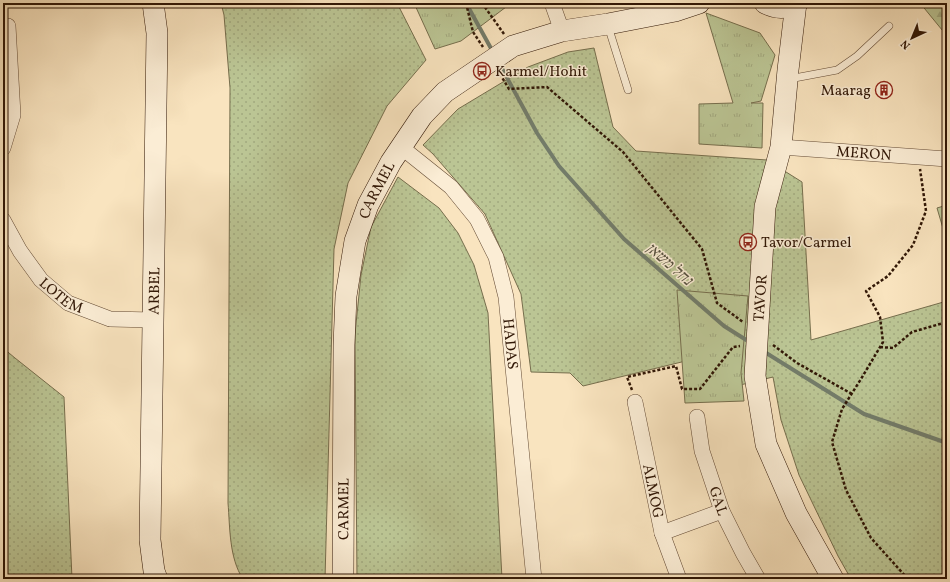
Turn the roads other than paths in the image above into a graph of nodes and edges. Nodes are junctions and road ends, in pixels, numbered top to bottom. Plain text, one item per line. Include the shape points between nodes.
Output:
1 (153, 3) edge
2 (552, 3) edge
3 (699, 3) edge
4 (765, 3) edge
5 (796, 3) edge
6 (608, 24) junction
7 (8, 26) dead end
8 (889, 26) dead end
9 (562, 31) junction
10 (787, 79) junction
11 (628, 90) dead end
12 (401, 147) junction
13 (781, 147) junction
14 (3, 148) edge
15 (947, 159) edge
16 (3, 220) edge
17 (153, 320) junction
18 (635, 402) road end
19 (697, 417) dead end
20 (722, 511) junction
21 (662, 533) junction
22 (157, 579) edge
23 (343, 579) edge
24 (534, 579) edge
25 (679, 579) edge
26 (758, 579) edge
27 (833, 579) edge

1 - 17 street, ARBEL via 157,33
2 - 9 street
3 - 6 street, CARMEL via 676,11
4 - 5 street via 781,8
5 - 10 street, TAVOR
6 - 9 street, CARMEL
6 - 11 lane
7 - 14 street via 13,115
8 - 10 lane via 857,56 837,70
9 - 12 street, CARMEL via 513,46 445,92 422,116
10 - 13 street, TAVOR
12 - 23 street, CARMEL via 368,205 355,241 346,296
12 - 24 street, HADAS via 451,186 477,219 496,256 506,297
13 - 15 street, MERON
13 - 27 street, TAVOR via 765,207 762,345 755,376 766,444 796,513
16 - 17 street, LOTEM via 20,251 41,280 68,303 110,319
17 - 22 street, ARBEL via 150,540
18 - 21 street, ALMOG
19 - 20 street, GAL via 702,452
20 - 21 street
20 - 26 street, GAL
21 - 25 street, ALMOG

